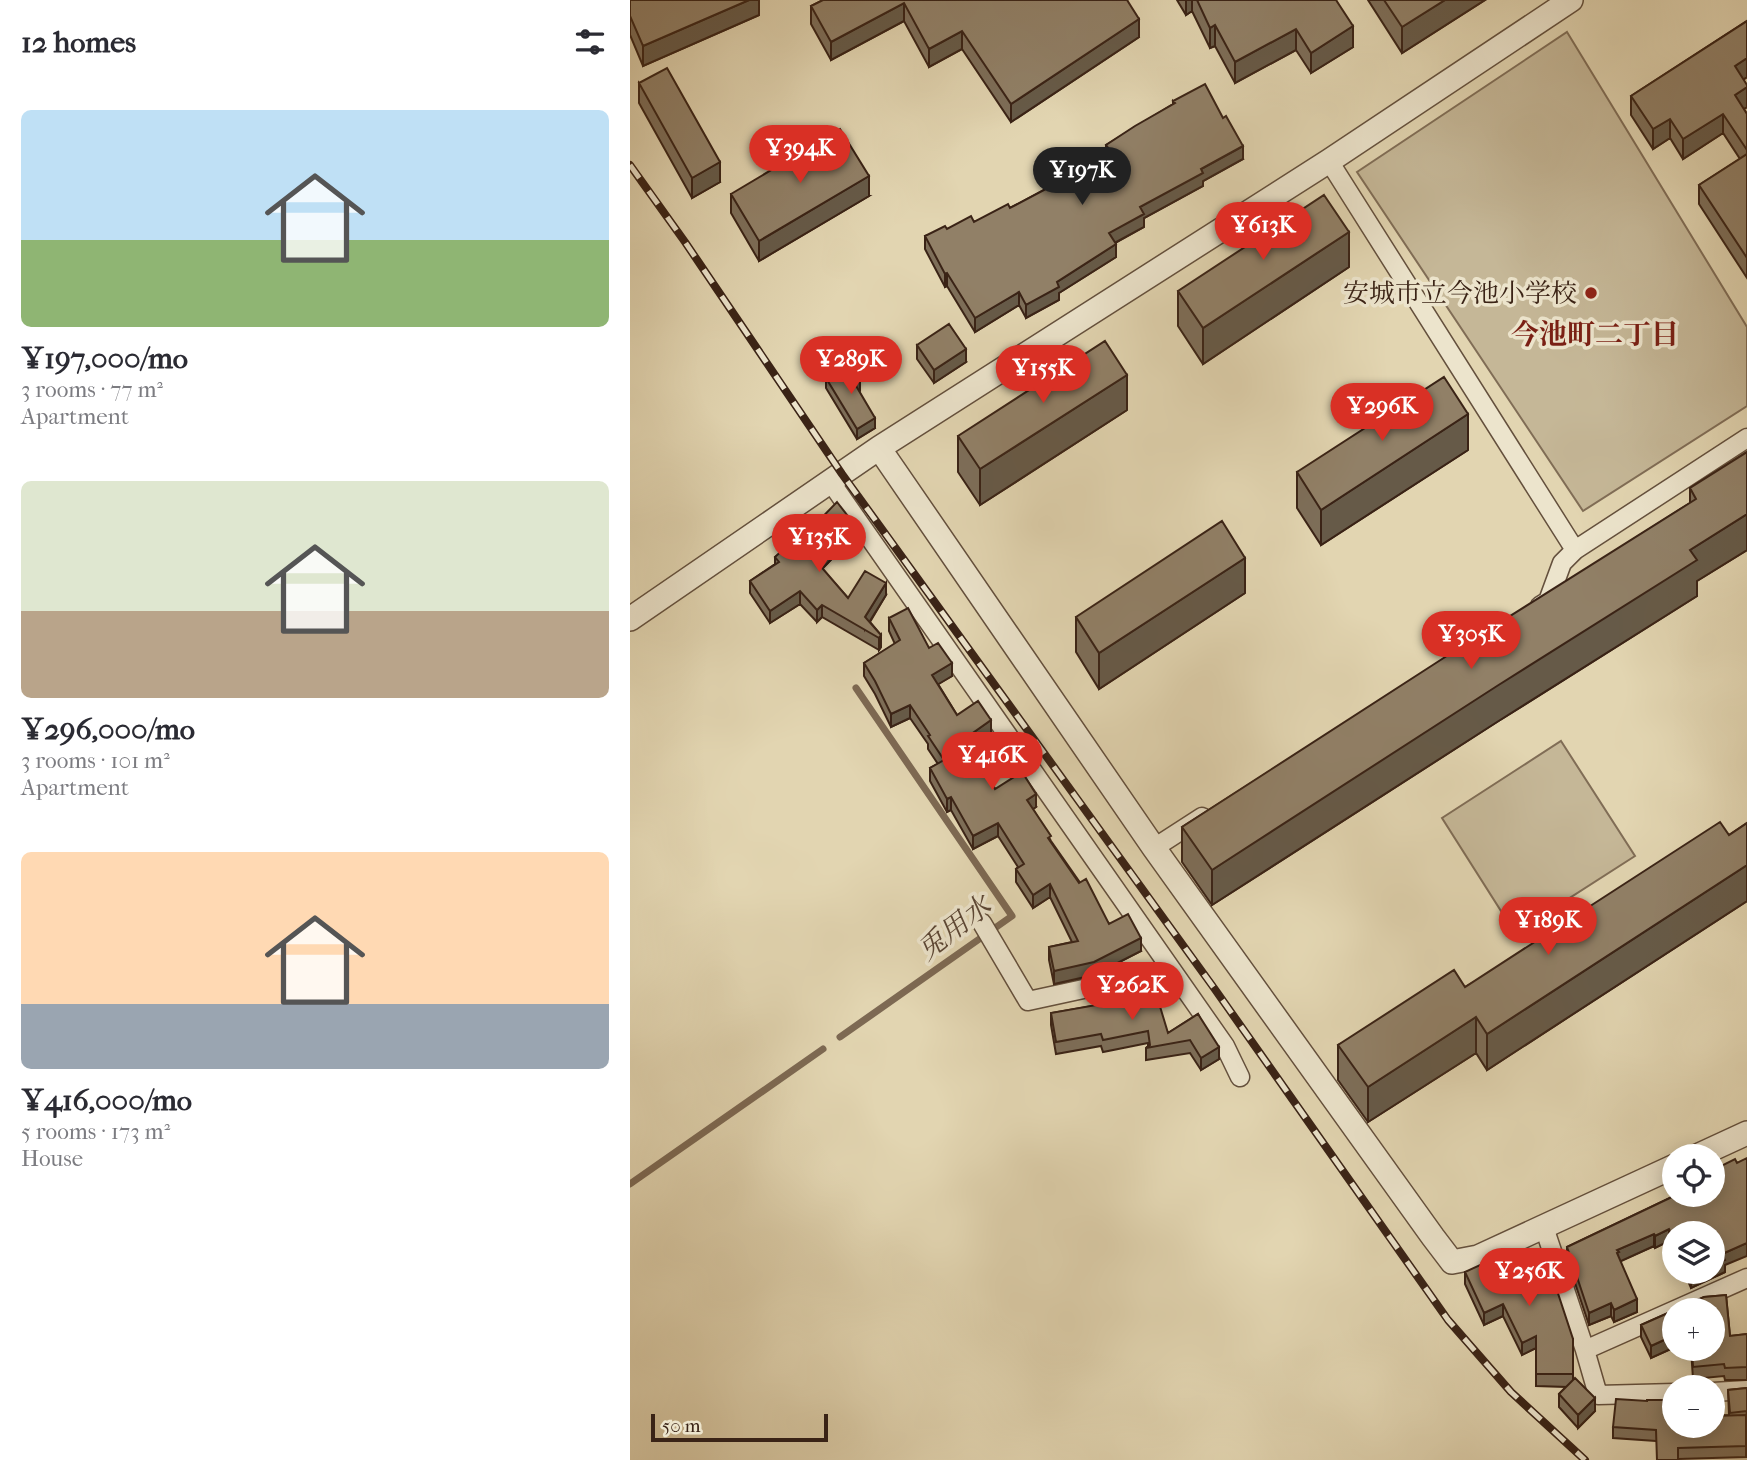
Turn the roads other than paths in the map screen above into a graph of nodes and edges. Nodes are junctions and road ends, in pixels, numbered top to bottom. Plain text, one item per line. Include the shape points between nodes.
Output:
1 (1572, 0) edge
2 (1329, 161) junction
3 (1747, 438) edge
4 (879, 448) junction
5 (830, 481) junction
6 (1575, 550) junction
7 (1525, 616) edge
8 (630, 620) edge
9 (1212, 811) edge
10 (1154, 848) junction
11 (982, 923) dead end
12 (1171, 970) junction
13 (1240, 1077) dead end
14 (1747, 1133) edge
15 (1723, 1144) edge
16 (1662, 1172) edge
17 (1544, 1227) junction
18 (1747, 1278) edge
19 (1585, 1350) junction
20 (1747, 1390) edge
21 (1725, 1391) edge
22 (1662, 1393) edge

1 - 2 street
2 - 4 street
2 - 6 street
3 - 6 street
4 - 5 street
4 - 10 street
5 - 8 street
5 - 12 street
6 - 7 street via 1562,563 1548,601
9 - 10 street
10 - 17 street via 1452,1262 1478,1257
11 - 12 street via 1028,1001
12 - 13 street via 1225,1046
14 - 15 street
16 - 17 street
17 - 19 street
18 - 19 street
19 - 22 street via 1598,1395
20 - 21 street

